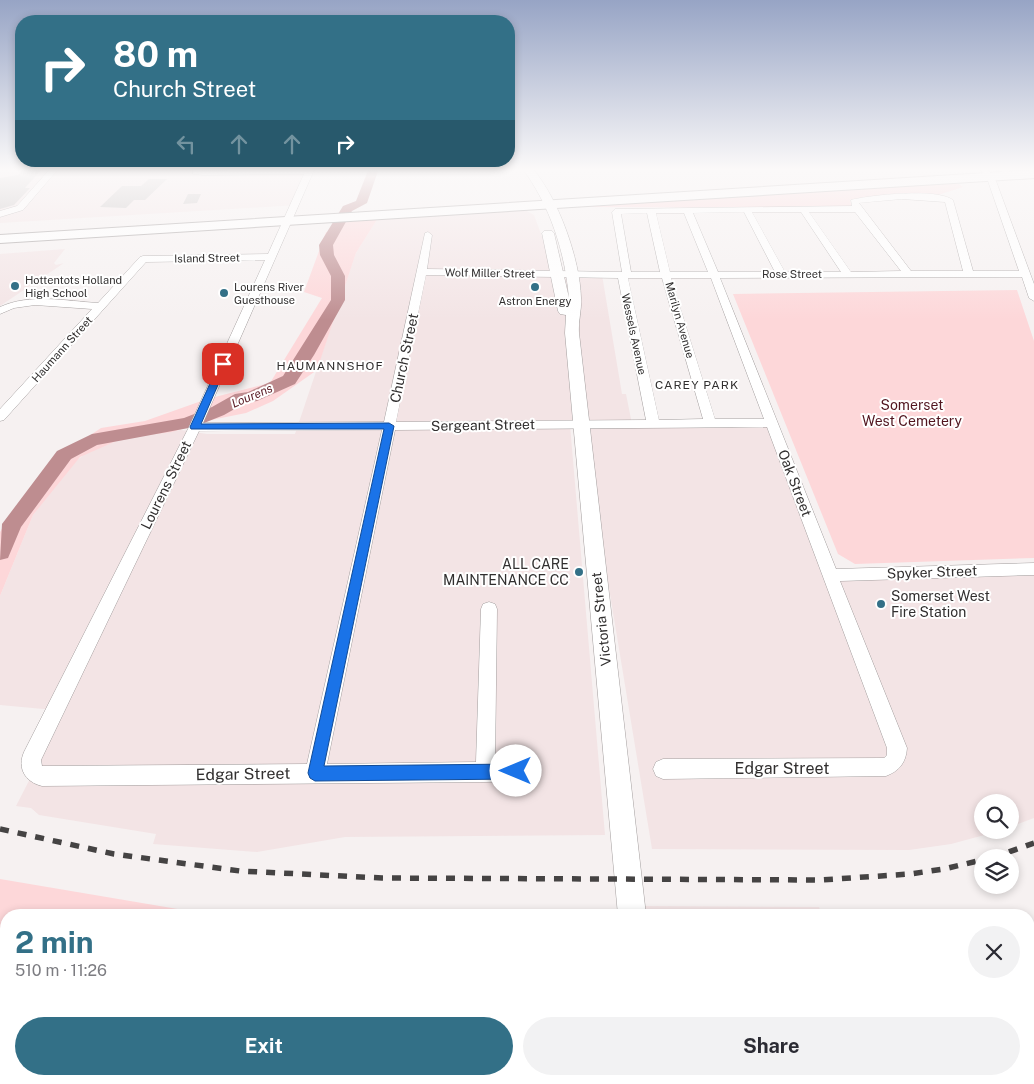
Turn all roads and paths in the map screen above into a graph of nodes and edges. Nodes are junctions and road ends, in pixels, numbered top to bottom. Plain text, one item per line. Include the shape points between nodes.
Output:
1 (290, 218) edge
2 (279, 219) edge
3 (282, 219) edge
4 (547, 219) edge
5 (552, 219) edge
6 (617, 219) edge
7 (653, 219) edge
8 (691, 219) edge
9 (751, 219) edge
10 (809, 219) edge
11 (865, 219) edge
12 (954, 219) edge
13 (1006, 219) edge
14 (0, 233) edge
15 (428, 235) dead end
16 (0, 239) edge
17 (272, 257) junction
18 (143, 259) joint
19 (422, 272) junction
20 (558, 274) junction
21 (573, 274) junction
22 (666, 274) junction
23 (714, 274) junction
24 (782, 274) junction
25 (848, 274) junction
26 (908, 274) junction
27 (969, 274) junction
28 (1025, 274) junction
29 (624, 275) junction
30 (1034, 298) edge
31 (101, 306) junction
32 (0, 311) edge
33 (572, 323) junction
34 (0, 417) edge
35 (653, 423) junction
36 (710, 423) junction
37 (772, 423) junction
38 (196, 424) junction
39 (581, 424) junction
40 (389, 426) junction
41 (1034, 569) edge
42 (830, 575) junction
43 (489, 609) dead end
44 (896, 758) joint
45 (663, 769) dead end
46 (531, 771) dead end
47 (33, 772) joint
48 (485, 772) junction
49 (315, 773) junction
50 (631, 909) edge

1 - 17 street, Lourens Street
2 - 14 highway
3 - 16 highway
4 - 20 main road, Victoria Street
5 - 21 main road, Victoria Street via 563,238
6 - 29 street, Wessels Avenue
7 - 22 street, Marilyn Avenue
8 - 23 street, Oak Street
9 - 24 street
10 - 25 street
11 - 26 street
12 - 27 street
13 - 28 street
15 - 19 street, Church Street
17 - 18 street, Island Street
17 - 38 street, Lourens Street
18 - 31 street, Haumann Street
19 - 20 street, Wolf Miller Street
19 - 40 street, Church Street
20 - 21 street, Rose Street
20 - 33 main road, Victoria Street via 563,303
21 - 29 street, Rose Street
21 - 33 main road, Victoria Street via 575,304
22 - 23 street, Rose Street
22 - 29 street, Rose Street
22 - 36 street, Marilyn Avenue
23 - 24 street, Rose Street
23 - 37 street, Oak Street
24 - 25 street, Rose Street
25 - 26 street, Rose Street
26 - 27 street, Rose Street
27 - 28 street, Rose Street
28 - 30 street
29 - 35 street, Wessels Avenue
31 - 32 street via 22,303
31 - 34 street, Haumann Street
33 - 39 main road, Victoria Street
35 - 36 street, Sergeant Street
35 - 39 street, Sergeant Street
36 - 37 street, Sergeant Street
37 - 42 street, Oak Street
38 - 40 street, Sergeant Street
38 - 47 street, Lourens Street via 31,759
39 - 40 street, Sergeant Street
39 - 50 main road, Victoria Street
40 - 49 street, Church Street
41 - 42 street, Spyker Street
42 - 44 street, Oak Street via 896,748
43 - 48 street
44 - 45 street, Edgar Street via 886,767
46 - 48 street, Edgar Street
47 - 49 street, Edgar Street via 42,776
48 - 49 street, Edgar Street

